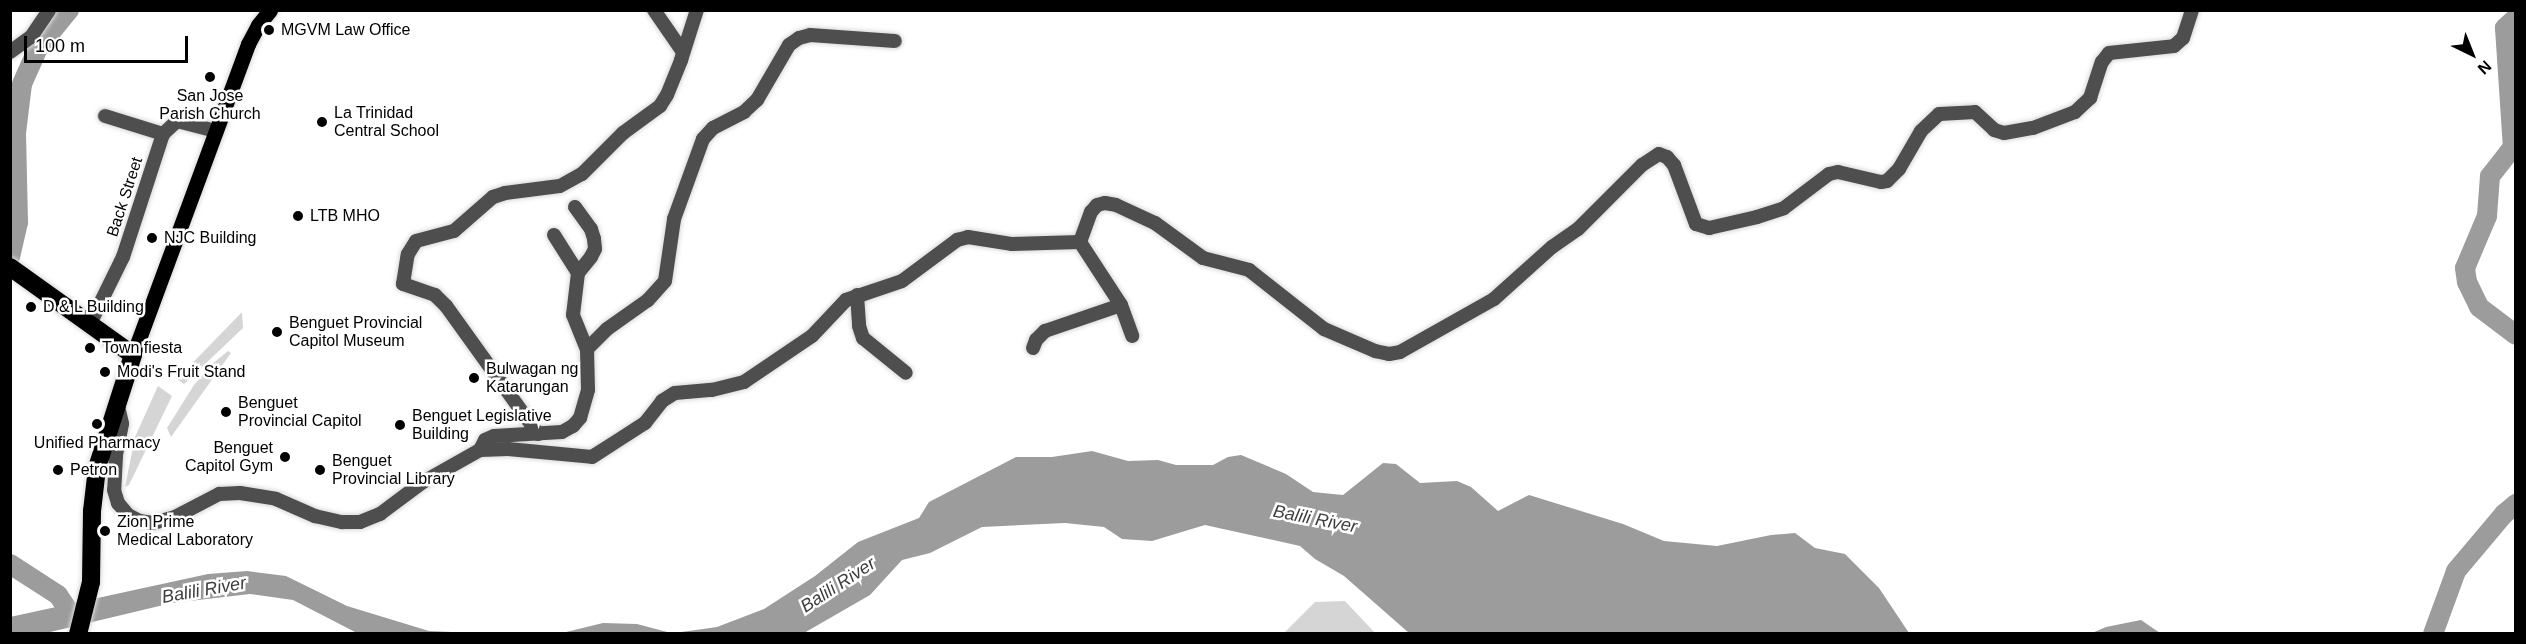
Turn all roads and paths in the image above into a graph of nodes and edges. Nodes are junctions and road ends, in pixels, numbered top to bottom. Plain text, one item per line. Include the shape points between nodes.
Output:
1 (49, 10) edge
2 (270, 10) edge
3 (654, 10) edge
4 (697, 10) edge
5 (2192, 10) edge
6 (895, 40) dead end
7 (10, 52) edge
8 (683, 52) junction
9 (105, 116) dead end
10 (216, 131) junction
11 (163, 134) junction
12 (575, 207) dead end
13 (554, 235) dead end
14 (1080, 242) junction
15 (10, 267) edge
16 (578, 273) junction
17 (857, 295) junction
18 (1120, 305) junction
19 (90, 324) junction
20 (1132, 336) dead end
21 (1033, 348) dead end
22 (587, 349) junction
23 (134, 355) junction
24 (906, 373) dead end
25 (118, 406) junction
26 (538, 435) junction
27 (480, 450) junction
28 (78, 633) edge

1 - 7 street via 31,37
2 - 10 main road via 248,44
3 - 8 street
4 - 8 street
5 - 14 street via 2183,38 2174,46 2109,53 2090,98 2075,112 2033,128 2004,133 1994,130 1975,112 1939,114 1921,131 1887,181 1838,172 1829,174 1784,208 1757,217 1709,228 1696,224 1674,165 1667,156 1659,154 1494,299 1400,352 1375,351 1324,328 1249,270 1203,258 1155,223 1116,205 1097,205
6 - 22 street via 810,35 789,45 757,100 744,112 713,128 703,139 674,219 665,281 648,300
8 - 26 street via 660,106 623,133 582,174 560,186 493,197 454,231 416,241 408,254 403,284 435,295 446,306
9 - 11 street
10 - 11 street via 177,121
10 - 23 main road
11 - 19 street, Back Street via 123,257
12 - 16 street via 591,229 595,249
13 - 16 street
14 - 17 street via 1012,244 968,237 944,247 902,281
14 - 18 street
15 - 19 highway
16 - 22 street via 573,315
17 - 24 street via 863,338
17 - 27 street via 836,309 812,336 752,377 734,387 675,393 662,401 645,423 592,457
18 - 20 street
18 - 21 street via 1046,331
19 - 23 highway
22 - 26 street via 588,390 580,418 562,432
23 - 25 highway
25 - 27 street via 122,424 114,490 118,504 140,522 175,517 219,494 240,493 276,499 315,516 360,522 380,514 423,482
25 - 28 highway via 97,468 88,601
26 - 27 street via 494,436 485,440

